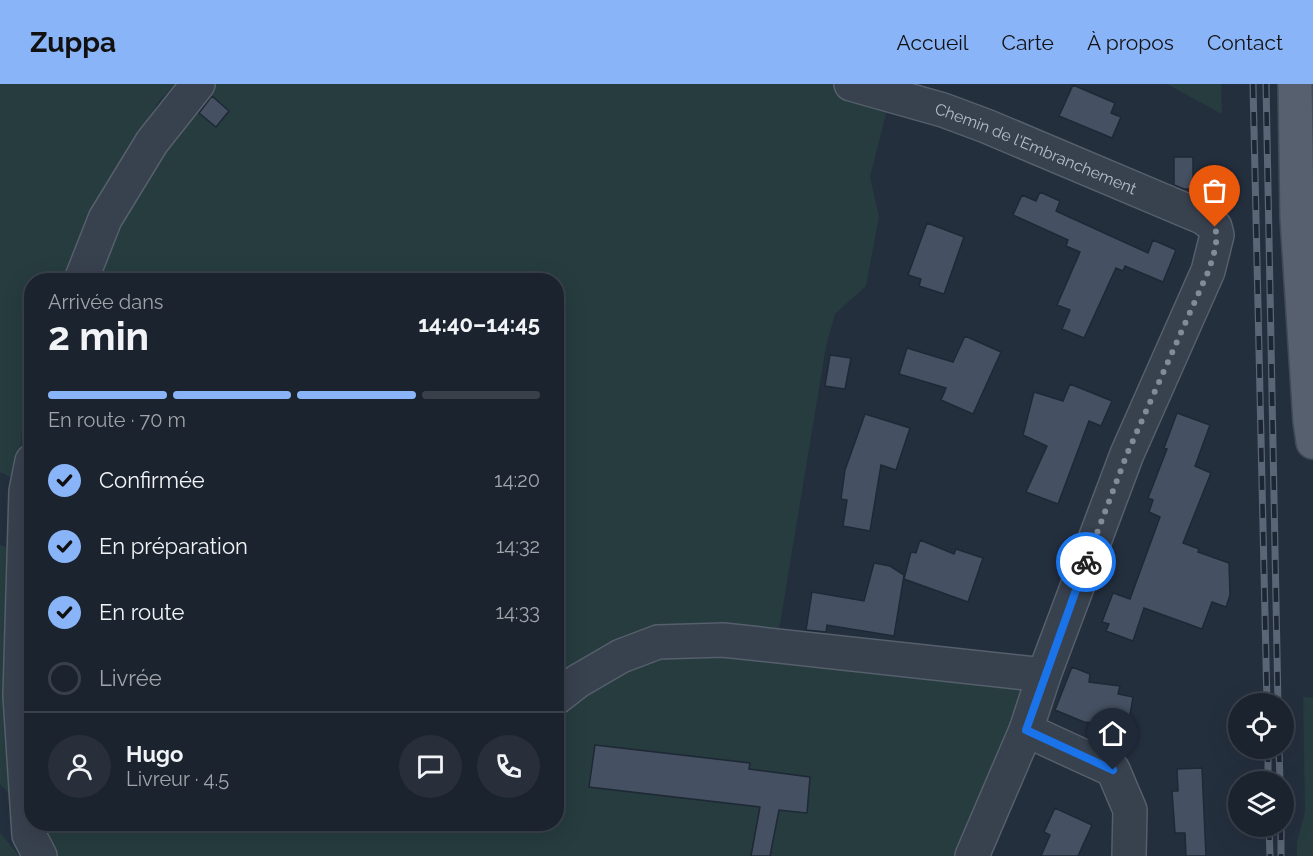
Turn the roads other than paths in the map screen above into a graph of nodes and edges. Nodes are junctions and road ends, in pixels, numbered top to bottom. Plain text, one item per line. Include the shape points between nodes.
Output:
1 (198, 84) edge
2 (851, 84) edge
3 (1295, 84) edge
4 (84, 273) edge
5 (1313, 441) edge
6 (24, 559) edge
7 (1044, 675) junction
8 (564, 692) edge
9 (1026, 730) junction
10 (24, 758) edge
11 (29, 831) edge
12 (40, 856) edge
13 (972, 856) edge
14 (1129, 856) edge

1 - 4 street via 152,142 105,219
2 - 7 street, Chemin de l'Embranchement via 986,126 1204,218 1215,227 1216,243 1208,272 1127,454
3 - 5 main road via 1297,218
6 - 10 street via 20,696
7 - 8 street via 723,640 658,642 621,656
7 - 9 street
9 - 13 street
9 - 14 street via 1113,770 1130,810
11 - 12 street

